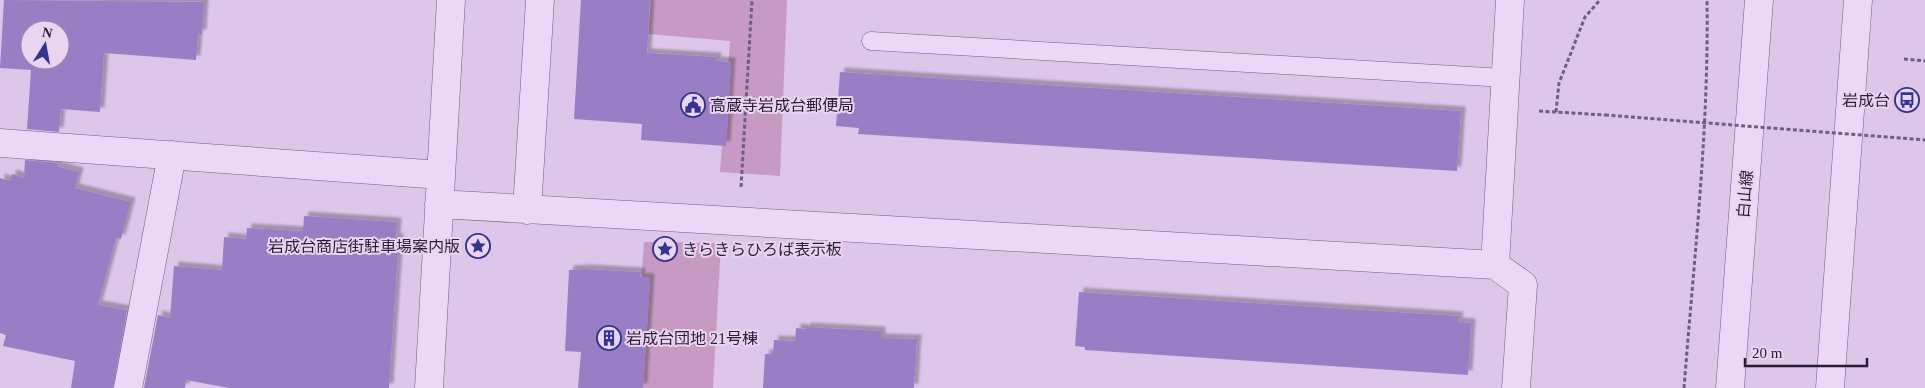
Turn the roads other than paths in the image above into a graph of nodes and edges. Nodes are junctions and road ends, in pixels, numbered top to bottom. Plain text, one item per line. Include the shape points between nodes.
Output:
1 (452, 0) edge
2 (540, 0) edge
3 (1510, 0) edge
4 (1759, 0) edge
5 (1858, 0) edge
6 (870, 41) dead end
7 (1505, 78) junction
8 (0, 143) edge
9 (172, 156) junction
10 (441, 175) junction
11 (439, 204) junction
12 (527, 210) junction
13 (1495, 265) junction
14 (128, 388) edge
15 (429, 388) edge
16 (1516, 388) edge
17 (1730, 388) edge
18 (1830, 388) edge

1 - 10 street
2 - 12 street
3 - 7 street
4 - 17 street, 白山線
5 - 18 street
6 - 7 lane
7 - 13 street
8 - 9 street
9 - 10 street
9 - 14 street
10 - 11 street
11 - 12 street
11 - 15 street
12 - 13 street
13 - 16 street via 1523,285

